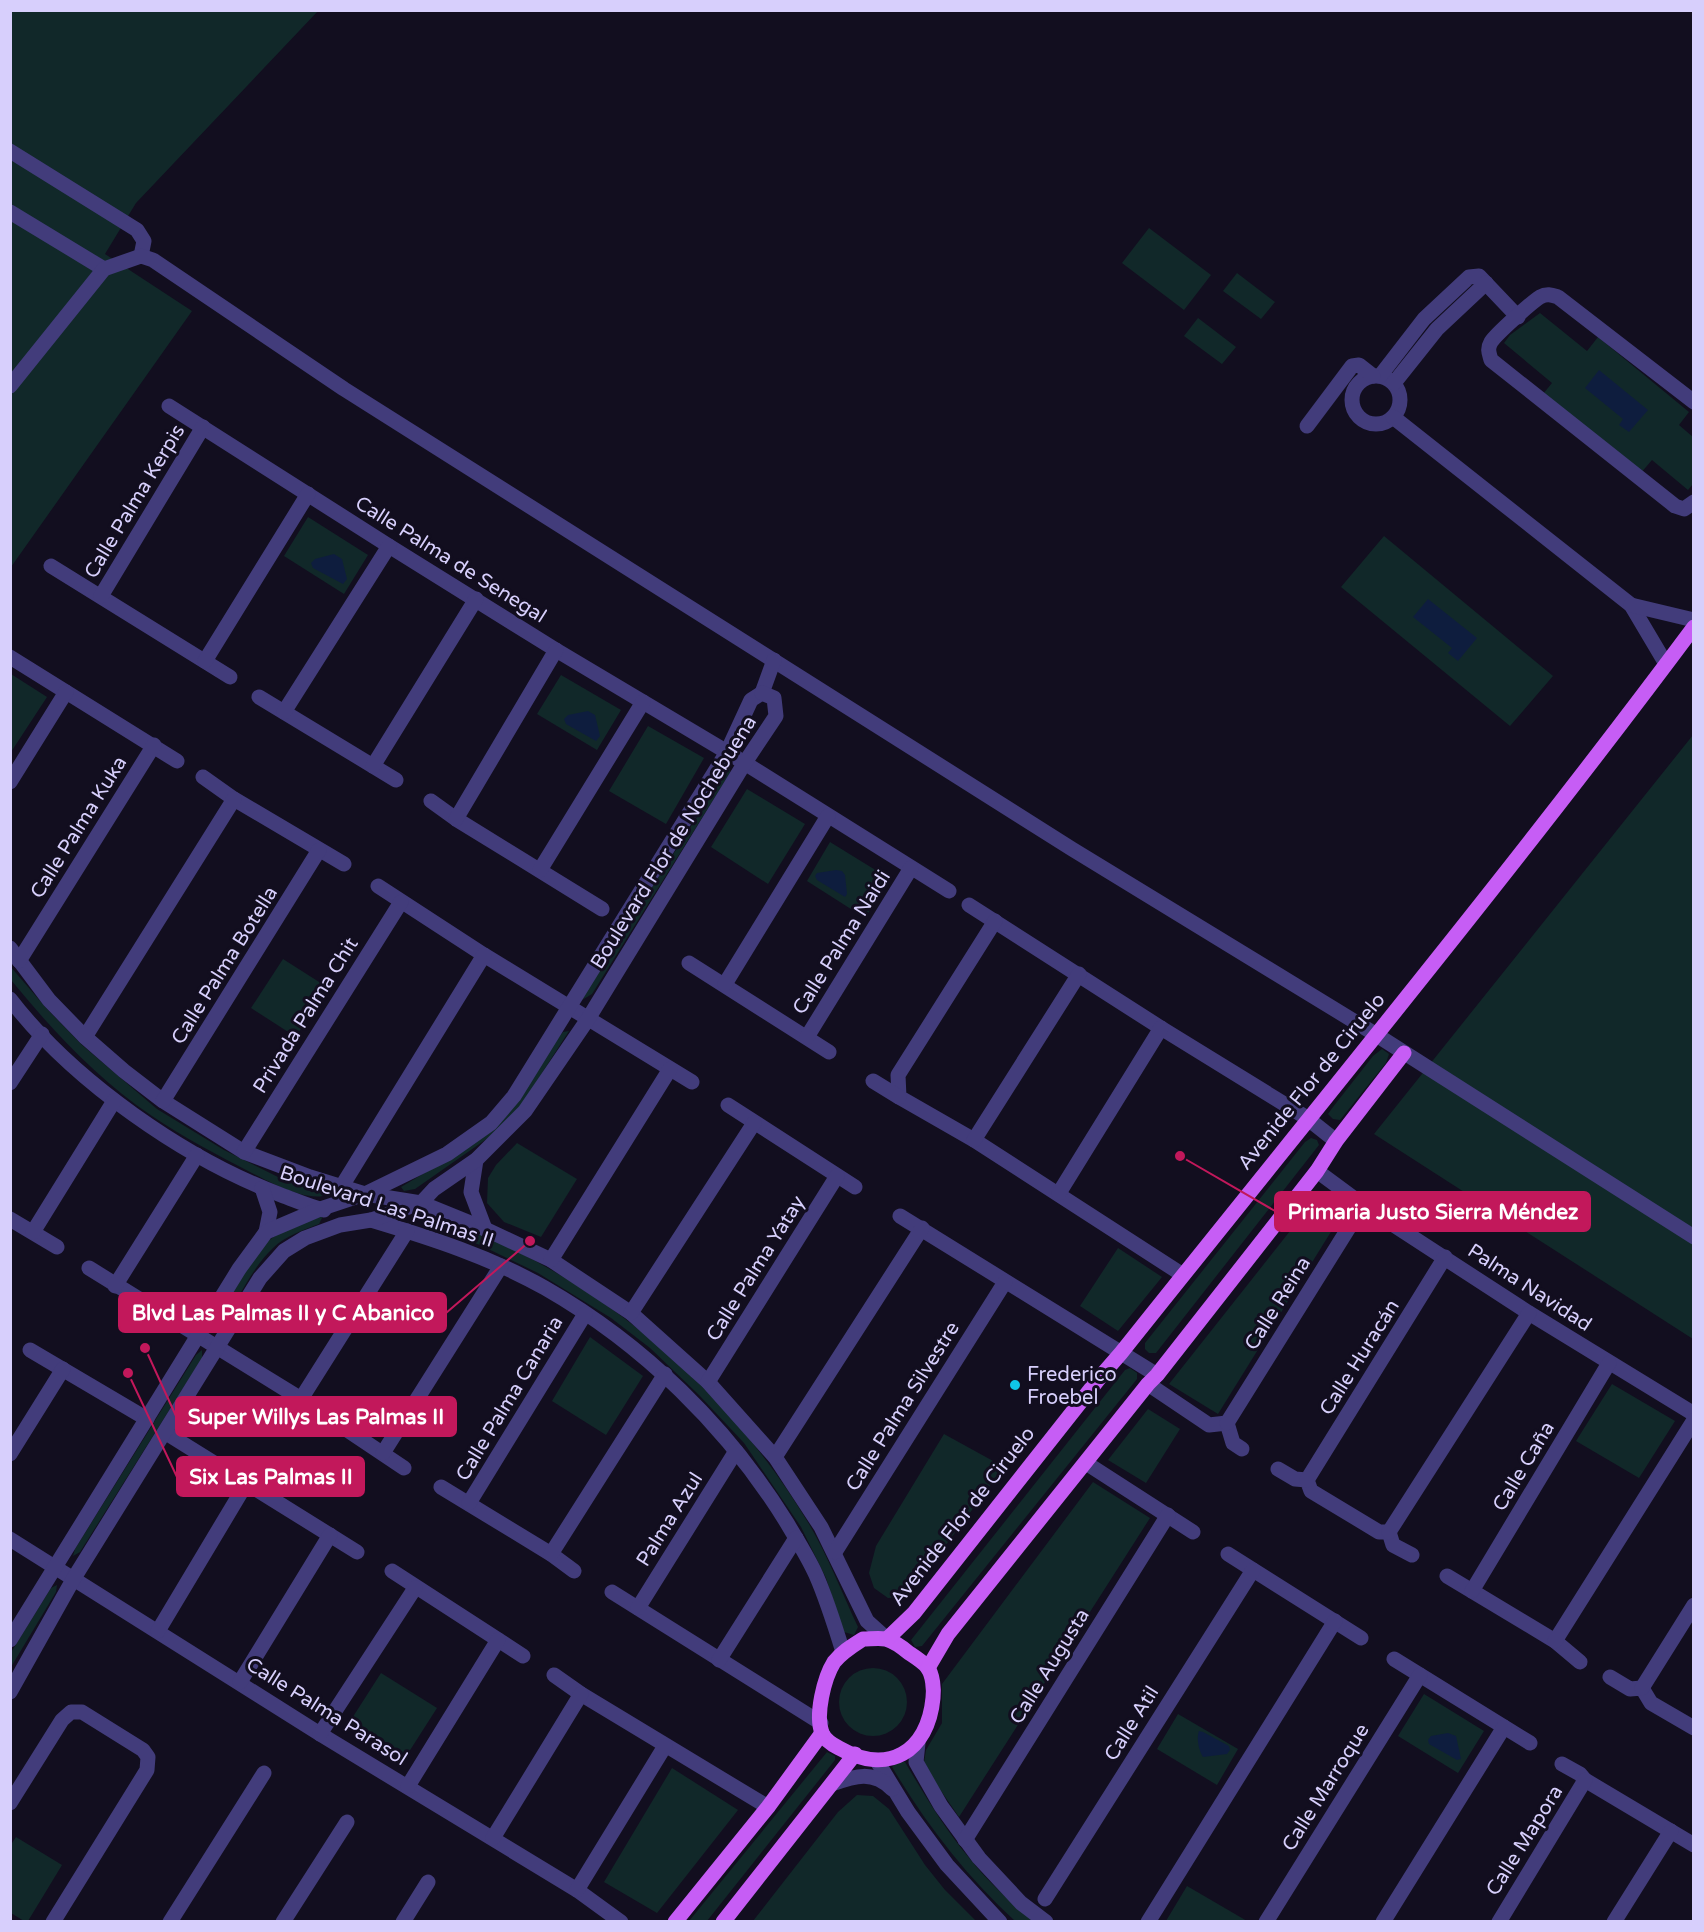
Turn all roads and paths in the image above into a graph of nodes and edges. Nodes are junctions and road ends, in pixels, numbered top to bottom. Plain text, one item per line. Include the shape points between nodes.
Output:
1 (10, 151) edge
2 (10, 212) edge
3 (141, 256) junction
4 (104, 269) junction
5 (1518, 317) junction
6 (1382, 378) junction
7 (10, 386) edge
8 (1694, 402) edge
9 (170, 406) dead end
10 (1393, 417) junction
11 (1307, 426) dead end
12 (203, 428) junction
13 (308, 494) junction
14 (1694, 502) edge
15 (389, 546) junction
16 (51, 566) dead end
17 (101, 596) junction
18 (476, 599) junction
19 (1631, 605) junction
20 (1694, 620) edge
21 (1694, 627) edge
22 (556, 650) junction
23 (10, 657) edge
24 (774, 660) junction
25 (205, 661) junction
26 (1666, 664) junction
27 (231, 677) dead end
28 (66, 692) junction
29 (762, 693) junction
30 (259, 697) dead end
31 (643, 702) junction
32 (285, 712) junction
33 (154, 746) junction
34 (727, 752) junction
35 (177, 761) dead end
36 (744, 764) junction
37 (373, 766) junction
38 (203, 777) dead end
39 (396, 780) dead end
40 (10, 782) edge
41 (234, 799) junction
42 (430, 801) dead end
43 (828, 816) junction
44 (456, 819) junction
45 (320, 850) junction
46 (344, 864) dead end
47 (911, 868) junction
48 (540, 870) junction
49 (378, 886) dead end
50 (949, 891) dead end
51 (401, 902) junction
52 (969, 905) dead end
53 (602, 909) dead end
54 (995, 921) junction
55 (10, 948) edge
56 (484, 955) junction
57 (19, 961) junction
58 (689, 963) dead end
59 (1079, 974) junction
60 (724, 984) junction
61 (10, 999) edge
62 (568, 1005) junction
63 (588, 1018) junction
64 (1161, 1028) junction
65 (42, 1034) junction
66 (1375, 1035) junction
67 (85, 1037) junction
68 (807, 1037) junction
69 (829, 1052) dead end
70 (1404, 1053) junction
71 (670, 1069) junction
72 (873, 1081) dead end
73 (692, 1082) dead end
74 (10, 1083) edge
75 (899, 1097) junction
76 (114, 1101) junction
77 (164, 1101) junction
78 (728, 1105) dead end
79 (1307, 1118) junction
80 (754, 1123) junction
81 (974, 1140) junction
82 (1336, 1141) junction
83 (244, 1152) junction
84 (197, 1155) junction
85 (476, 1160) junction
86 (1317, 1171) junction
87 (837, 1176) junction
88 (342, 1186) junction
89 (855, 1187) dead end
90 (262, 1188) junction
91 (1059, 1193) junction
92 (365, 1194) junction
93 (421, 1203) junction
94 (1363, 1205) junction
95 (320, 1209) junction
96 (900, 1215) dead end
97 (10, 1219) edge
98 (371, 1220) junction
99 (922, 1228) junction
100 (485, 1229) junction
101 (407, 1231) junction
102 (266, 1232) junction
103 (33, 1233) junction
104 (1694, 1237) edge
105 (57, 1247) dead end
106 (1446, 1257) junction
107 (551, 1260) junction
108 (501, 1266) junction
109 (89, 1268) dead end
110 (1183, 1275) junction
111 (1005, 1282) junction
112 (115, 1286) junction
113 (631, 1313) junction
114 (1529, 1313) junction
115 (585, 1314) junction
116 (197, 1335) junction
117 (217, 1348) junction
118 (30, 1350) dead end
119 (1121, 1353) junction
120 (1609, 1363) junction
121 (63, 1369) junction
122 (664, 1374) junction
123 (1152, 1380) junction
124 (708, 1382) junction
125 (301, 1400) junction
126 (1694, 1414) edge
127 (147, 1419) junction
128 (1694, 1420) edge
129 (1227, 1423) junction
130 (166, 1433) junction
131 (1242, 1449) dead end
132 (736, 1452) junction
133 (383, 1453) junction
134 (10, 1454) edge
135 (775, 1457) junction
136 (1086, 1462) junction
137 (404, 1468) dead end
138 (1278, 1469) dead end
139 (1307, 1480) junction
140 (246, 1484) junction
141 (441, 1487) dead end
142 (469, 1503) junction
143 (1168, 1515) junction
144 (1193, 1532) dead end
145 (1389, 1532) junction
146 (330, 1535) junction
147 (796, 1538) junction
148 (10, 1539) edge
149 (357, 1552) dead end
150 (835, 1552) junction
151 (551, 1554) junction
152 (1228, 1554) dead end
153 (1412, 1555) dead end
154 (55, 1567) junction
155 (1253, 1570) junction
156 (392, 1571) dead end
157 (574, 1571) dead end
158 (1447, 1576) dead end
159 (74, 1578) junction
160 (415, 1588) junction
161 (1472, 1591) junction
162 (612, 1592) dead end
163 (1694, 1605) edge
164 (638, 1608) junction
165 (1335, 1621) junction
166 (158, 1631) junction
167 (1360, 1638) dead end
168 (887, 1639) junction
169 (10, 1640) edge
170 (498, 1640) junction
171 (1555, 1641) junction
172 (843, 1652) junction
173 (523, 1656) dead end
174 (1394, 1659) dead end
175 (719, 1660) junction
176 (1580, 1662) dead end
177 (928, 1668) junction
178 (554, 1675) dead end
179 (1420, 1675) junction
180 (1610, 1677) dead end
181 (240, 1682) junction
182 (1642, 1688) junction
183 (10, 1692) edge
184 (581, 1694) junction
185 (1504, 1727) junction
186 (822, 1728) junction
187 (1694, 1728) edge
188 (320, 1734) junction
189 (918, 1743) junction
190 (1530, 1743) dead end
191 (665, 1746) junction
192 (855, 1754) junction
193 (877, 1761) junction
194 (1562, 1764) dead end
195 (264, 1773) dead end
196 (1585, 1780) junction
197 (832, 1784) junction
198 (408, 1786) junction
199 (896, 1792) junction
200 (10, 1803) edge
201 (768, 1807) junction
202 (347, 1822) dead end
203 (1671, 1831) junction
204 (493, 1838) junction
205 (965, 1840) junction
206 (1694, 1845) edge
207 (428, 1882) dead end
208 (577, 1890) junction
209 (1045, 1899) dead end
210 (53, 1922) edge
211 (170, 1922) edge
212 (283, 1922) edge
213 (403, 1922) edge
214 (621, 1922) edge
215 (675, 1922) edge
216 (723, 1922) edge
217 (1000, 1922) edge
218 (1046, 1922) edge
219 (1148, 1922) edge
220 (1266, 1922) edge
221 (1383, 1922) edge
222 (1498, 1922) edge
223 (1614, 1922) edge

1 - 3 street via 137,230 144,241
2 - 4 street
3 - 4 street
3 - 24 street via 153,260 344,389
4 - 7 street
5 - 6 street via 1479,276 1468,277 1424,319
5 - 8 street via 1541,296 1558,297
5 - 14 street via 1492,340 1488,350 1491,360 1675,506 1684,509
6 - 10 street via 1400,396
6 - 10 street via 1359,383 1352,404 1365,422 1387,422
6 - 11 street via 1359,365 1352,366
9 - 12 street, Calle Palma de Senegal
10 - 19 street
12 - 13 street, Calle Palma de Senegal
12 - 17 street, Calle Palma Kerpis
13 - 15 street, Calle Palma de Senegal
13 - 25 street
15 - 18 street, Calle Palma de Senegal
15 - 32 street
16 - 17 street, Calle Palma Kerpis
17 - 25 street, Calle Palma Kerpis
18 - 22 street, Calle Palma de Senegal
18 - 37 street
19 - 20 street
19 - 26 street
21 - 26 main road, Avenide Flor de Ciruelo
22 - 31 street, Calle Palma de Senegal
22 - 44 street
23 - 28 street, Calle Palma Kuka
24 - 29 street
24 - 66 street
25 - 27 street, Calle Palma Kerpis
26 - 66 main road, Avenide Flor de Ciruelo
28 - 33 street, Calle Palma Kuka
28 - 40 street
29 - 34 street, Boulevard Flor de Nochebuena via 751,700
29 - 36 street, Boulevard Flor de Nochebuena via 774,698 776,716
30 - 32 street
31 - 34 street, Calle Palma de Senegal
31 - 48 street
32 - 37 street
33 - 35 street, Calle Palma Kuka
33 - 57 street, Calle Palma Kuka
34 - 36 street, Calle Palma de Senegal
34 - 62 street, Boulevard Flor de Nochebuena
36 - 43 street, Calle Palma Naidi
36 - 63 street, Boulevard Flor de Nochebuena
37 - 39 street
38 - 41 street
41 - 45 street
41 - 67 street
42 - 44 street
43 - 47 street, Calle Palma Naidi
43 - 60 street
44 - 48 street
45 - 46 street
45 - 77 street, Calle Palma Botella
47 - 50 street, Calle Palma Naidi
47 - 68 street, Calle Palma Naidi
48 - 53 street
49 - 51 street
51 - 56 street
51 - 83 street, Privada Palma Chit
52 - 54 street
54 - 59 street
54 - 75 street via 898,1075
55 - 57 street, Boulevard Las Palmas II
56 - 62 street
56 - 88 street via 371,1153
57 - 67 street, Boulevard Las Palmas II
58 - 60 street, Calle Palma Naidi
59 - 64 street
59 - 81 street
60 - 68 street, Calle Palma Naidi
61 - 65 street, Boulevard Las Palmas II
62 - 63 street
62 - 92 street, Boulevard Flor de Nochebuena via 514,1096 491,1122 447,1155
63 - 71 street
63 - 85 street, Boulevard Flor de Nochebuena via 525,1111
64 - 79 street
64 - 91 street
65 - 74 street
65 - 76 street, Boulevard Las Palmas II
66 - 70 street
66 - 79 main road, Avenide Flor de Ciruelo
67 - 77 street, Boulevard Las Palmas II
68 - 69 street, Calle Palma Naidi
70 - 82 main road
70 - 104 street
71 - 73 street
71 - 107 street
72 - 75 street
75 - 81 street
76 - 84 street, Boulevard Las Palmas II
76 - 103 street
77 - 83 street, Boulevard Las Palmas II
78 - 80 street
79 - 82 street
79 - 110 main road, Avenide Flor de Ciruelo
80 - 87 street
80 - 113 street
81 - 91 street
82 - 86 main road
83 - 88 street, Boulevard Las Palmas II
84 - 90 street, Boulevard Las Palmas II
84 - 112 street
85 - 93 street, Boulevard Flor de Nochebuena via 434,1189
85 - 100 street via 471,1192
86 - 94 street, Palma Navidad
86 - 123 main road
87 - 89 street
87 - 124 street, Calle Palma Yatay
88 - 92 street, Boulevard Las Palmas II
90 - 95 street, Boulevard Las Palmas II
90 - 102 street via 270,1212
91 - 110 street
92 - 93 street, Boulevard Las Palmas II
92 - 95 street, Boulevard Flor de Nochebuena
93 - 98 street, Boulevard Flor de Nochebuena
93 - 100 street, Boulevard Las Palmas II
94 - 106 street, Palma Navidad
94 - 129 street, Calle Reina
95 - 98 street, Boulevard Las Palmas II
95 - 102 street, Boulevard Flor de Nochebuena
96 - 99 street
97 - 103 street
98 - 101 street, Boulevard Las Palmas II
98 - 117 street, Boulevard Flor de Nochebuena via 340,1224 284,1251 260,1278
99 - 111 street
99 - 135 street
100 - 107 street, Boulevard Las Palmas II
101 - 108 street, Boulevard Las Palmas II
101 - 125 street
102 - 116 street
103 - 105 street
106 - 114 street, Palma Navidad
106 - 139 street, Calle Huracán
107 - 113 street, Boulevard Las Palmas II
108 - 115 street, Boulevard Las Palmas II
108 - 133 street
109 - 112 street
110 - 119 main road, Avenide Flor de Ciruelo
111 - 119 street
111 - 150 street, Calle Palma Silvestre
112 - 116 street
113 - 124 street, Boulevard Las Palmas II
114 - 120 street, Palma Navidad
114 - 145 street
115 - 122 street, Boulevard Las Palmas II
115 - 142 street, Calle Palma Canaria
116 - 117 street
116 - 127 street
117 - 125 street
117 - 130 street, Boulevard Flor de Nochebuena
118 - 121 street
119 - 123 street
119 - 168 main road, Avenide Flor de Ciruelo via 914,1613
120 - 126 street, Palma Navidad
120 - 161 street, Calle Caña
121 - 127 street
121 - 134 street
122 - 132 street, Boulevard Las Palmas II
122 - 151 street
123 - 129 street via 1209,1425
123 - 136 main road
124 - 135 street, Boulevard Las Palmas II
125 - 133 street
127 - 154 street
128 - 171 street
129 - 131 street via 1233,1443
130 - 140 street
130 - 159 street, Boulevard Flor de Nochebuena
132 - 147 street, Boulevard Las Palmas II
132 - 164 street, Palma Azul
133 - 137 street
135 - 150 street, Boulevard Las Palmas II
136 - 143 street
136 - 177 main road via 948,1634
138 - 139 street via 1295,1479
139 - 145 street via 1311,1491 1378,1532
140 - 146 street
140 - 166 street
141 - 142 street, Calle Palma Canaria
142 - 151 street, Calle Palma Canaria
143 - 144 street
143 - 205 street, Calle Augusta
145 - 153 street via 1393,1545
146 - 149 street
146 - 181 street
147 - 172 street, Boulevard Las Palmas II via 816,1574
147 - 175 street
148 - 154 street, Calle Palma Parasol
150 - 168 street, Boulevard Las Palmas II via 867,1621
151 - 157 street, Calle Palma Canaria
152 - 155 street
154 - 159 street, Calle Palma Parasol
154 - 169 street
155 - 165 street
155 - 209 street, Calle Atil
156 - 160 street
158 - 161 street
159 - 166 street, Calle Palma Parasol
159 - 183 street, Boulevard Flor de Nochebuena
160 - 170 street
160 - 188 street
161 - 171 street
162 - 164 street
163 - 182 street
164 - 175 street
165 - 167 street
165 - 219 street
166 - 181 street, Calle Palma Parasol
168 - 172 main road via 863,1640
168 - 177 main road
170 - 173 street
170 - 198 street
171 - 176 street
172 - 186 main road via 826,1678 821,1696
174 - 179 street
175 - 186 street
177 - 189 main road via 934,1691 932,1708
178 - 184 street
179 - 185 street
179 - 220 street, Calle Marroque
180 - 182 street via 1630,1689
181 - 188 street, Calle Palma Parasol
182 - 187 street via 1651,1703
184 - 191 street
184 - 204 street
185 - 190 street
185 - 221 street
186 - 192 main road via 831,1743
186 - 201 main road
188 - 198 street, Calle Palma Parasol
189 - 193 main road via 907,1752
189 - 205 street via 916,1762
191 - 201 street
191 - 208 street
192 - 193 main road
192 - 197 main road
193 - 199 street
194 - 196 street, Calle Mapora
195 - 211 street
196 - 203 street, Calle Mapora
196 - 222 street, Calle Mapora
197 - 199 street via 855,1776 882,1779
197 - 216 main road
198 - 204 street, Calle Palma Parasol
199 - 217 street via 947,1865
200 - 210 street via 62,1720 71,1712 82,1712 148,1757 147,1770
201 - 215 main road
202 - 212 street
203 - 206 street, Calle Mapora
203 - 223 street
204 - 208 street, Calle Palma Parasol
205 - 218 street via 1021,1903
207 - 213 street
208 - 214 street, Calle Palma Parasol

